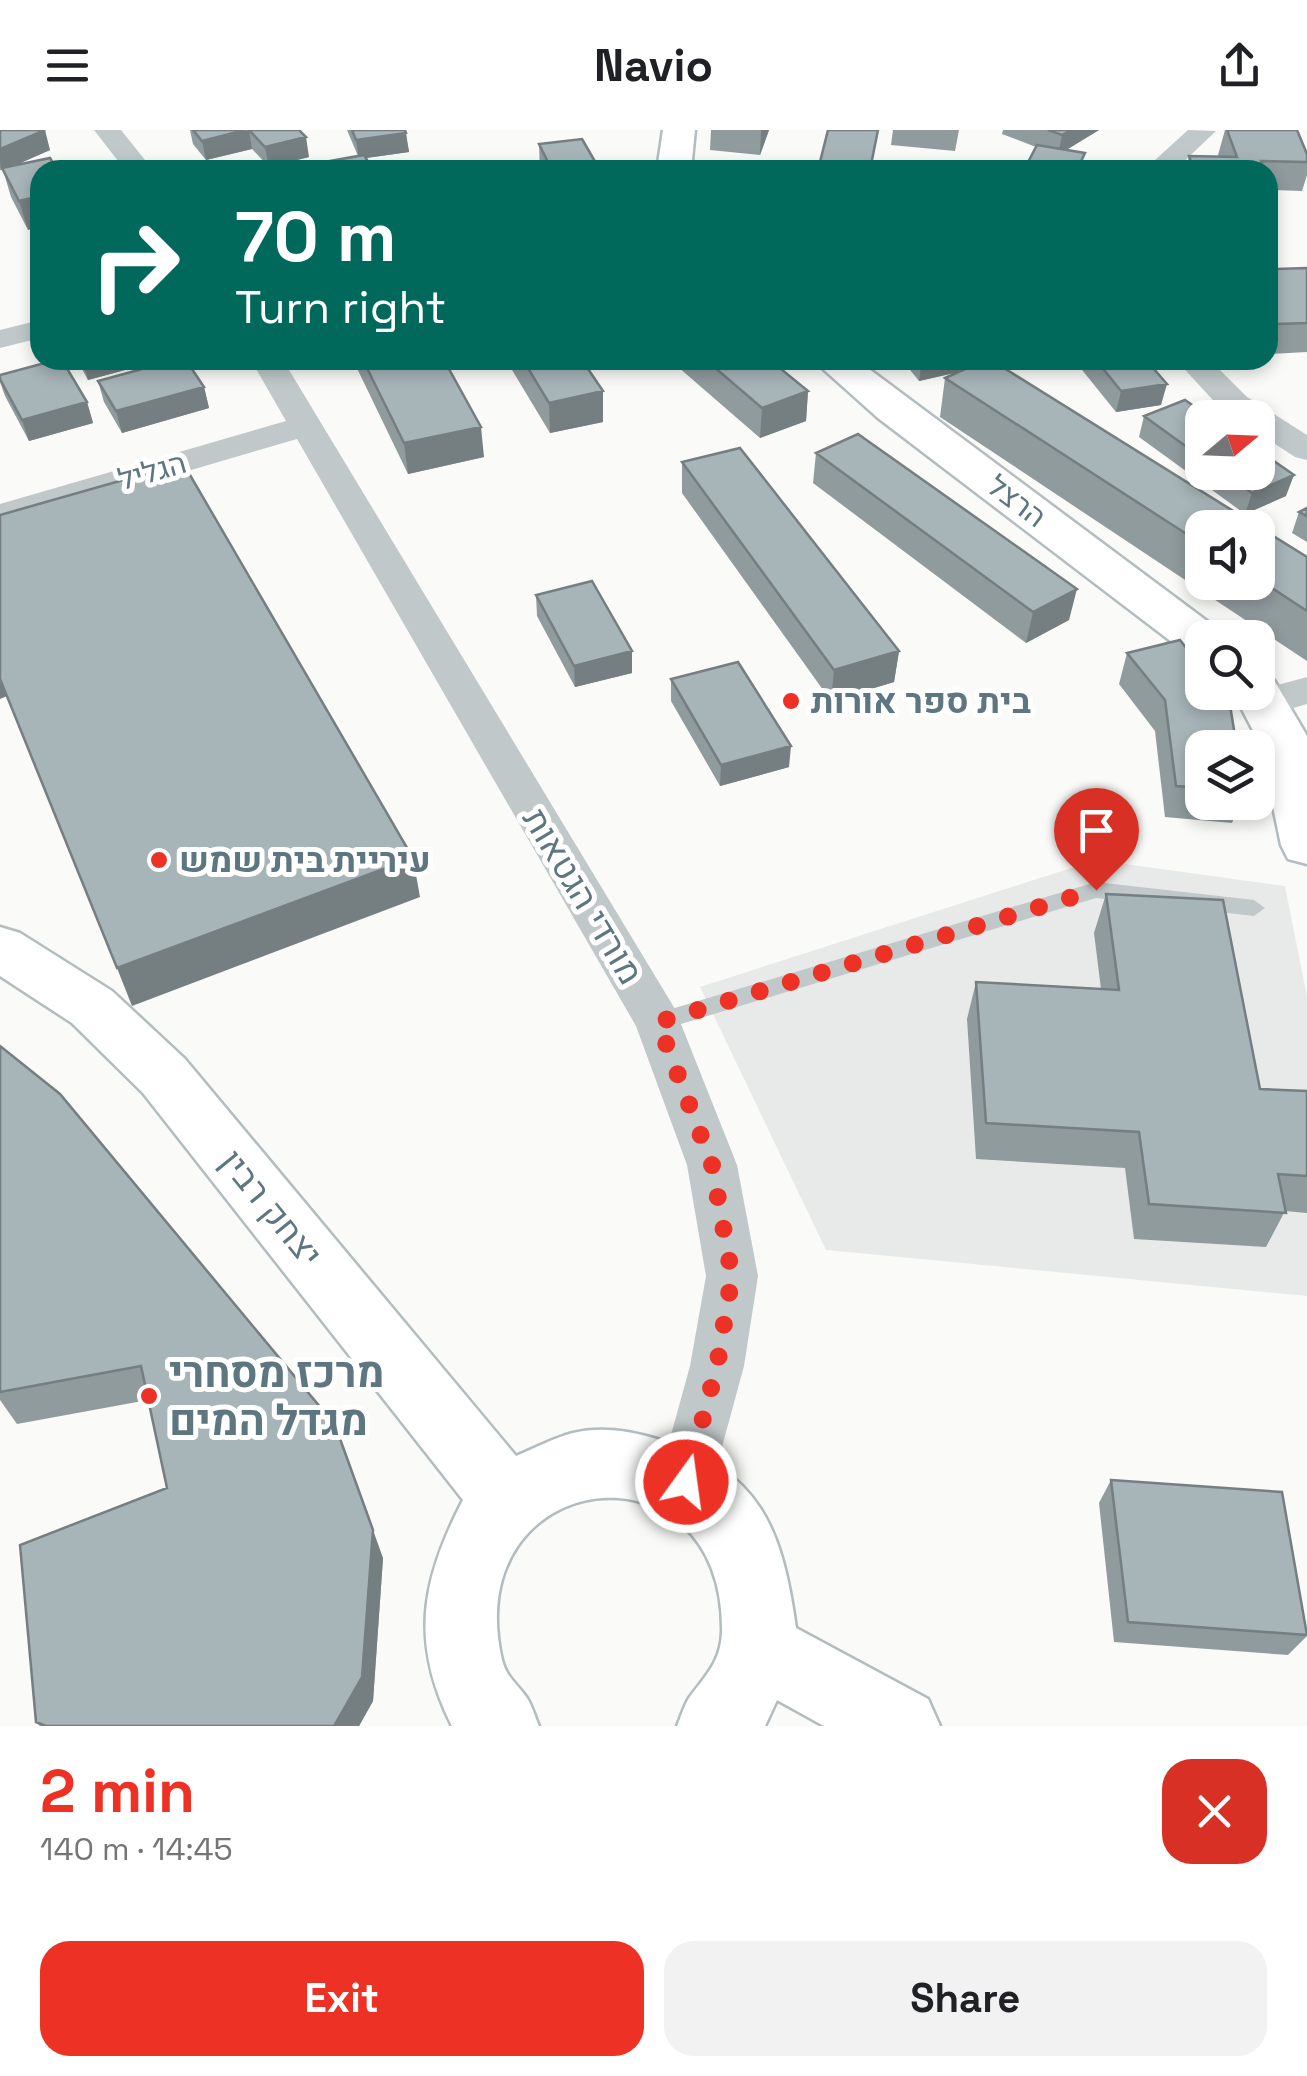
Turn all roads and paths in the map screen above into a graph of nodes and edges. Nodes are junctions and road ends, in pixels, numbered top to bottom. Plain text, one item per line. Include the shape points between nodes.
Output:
1 (108, 130) edge
2 (679, 130) edge
3 (1203, 131) edge
4 (132, 160) edge
5 (674, 160) edge
6 (1170, 160) edge
7 (30, 332) edge
8 (0, 340) edge
9 (272, 370) edge
10 (845, 370) edge
11 (1202, 370) edge
12 (1232, 400) edge
13 (303, 426) junction
14 (1275, 430) edge
15 (1307, 450) edge
16 (0, 515) edge
17 (1185, 628) edge
18 (1277, 695) edge
19 (1307, 846) edge
20 (1254, 908) dead end
21 (0, 948) edge
22 (658, 1022) junction
23 (686, 1482) junction
24 (509, 1502) junction
25 (758, 1648) junction
26 (725, 1724) edge
27 (500, 1726) edge
28 (901, 1726) edge

1 - 4 street
2 - 5 street
3 - 6 street
7 - 8 street
9 - 13 street, מורדי הגטאות
10 - 17 street, הרצל
11 - 12 street
13 - 16 street, הגליל
13 - 22 street, מורדי הגטאות
14 - 15 street
18 - 19 street
20 - 22 lane via 1096,890
21 - 24 street, יצחק רבין via 92,1007 164,1076
22 - 23 street, מורדי הגטאות via 712,1165 732,1276
23 - 24 street via 614,1461 540,1479
23 - 25 street via 722,1511 748,1552 760,1598
24 - 27 street via 467,1568 460,1606 461,1647 473,1685
25 - 26 street
25 - 28 street

